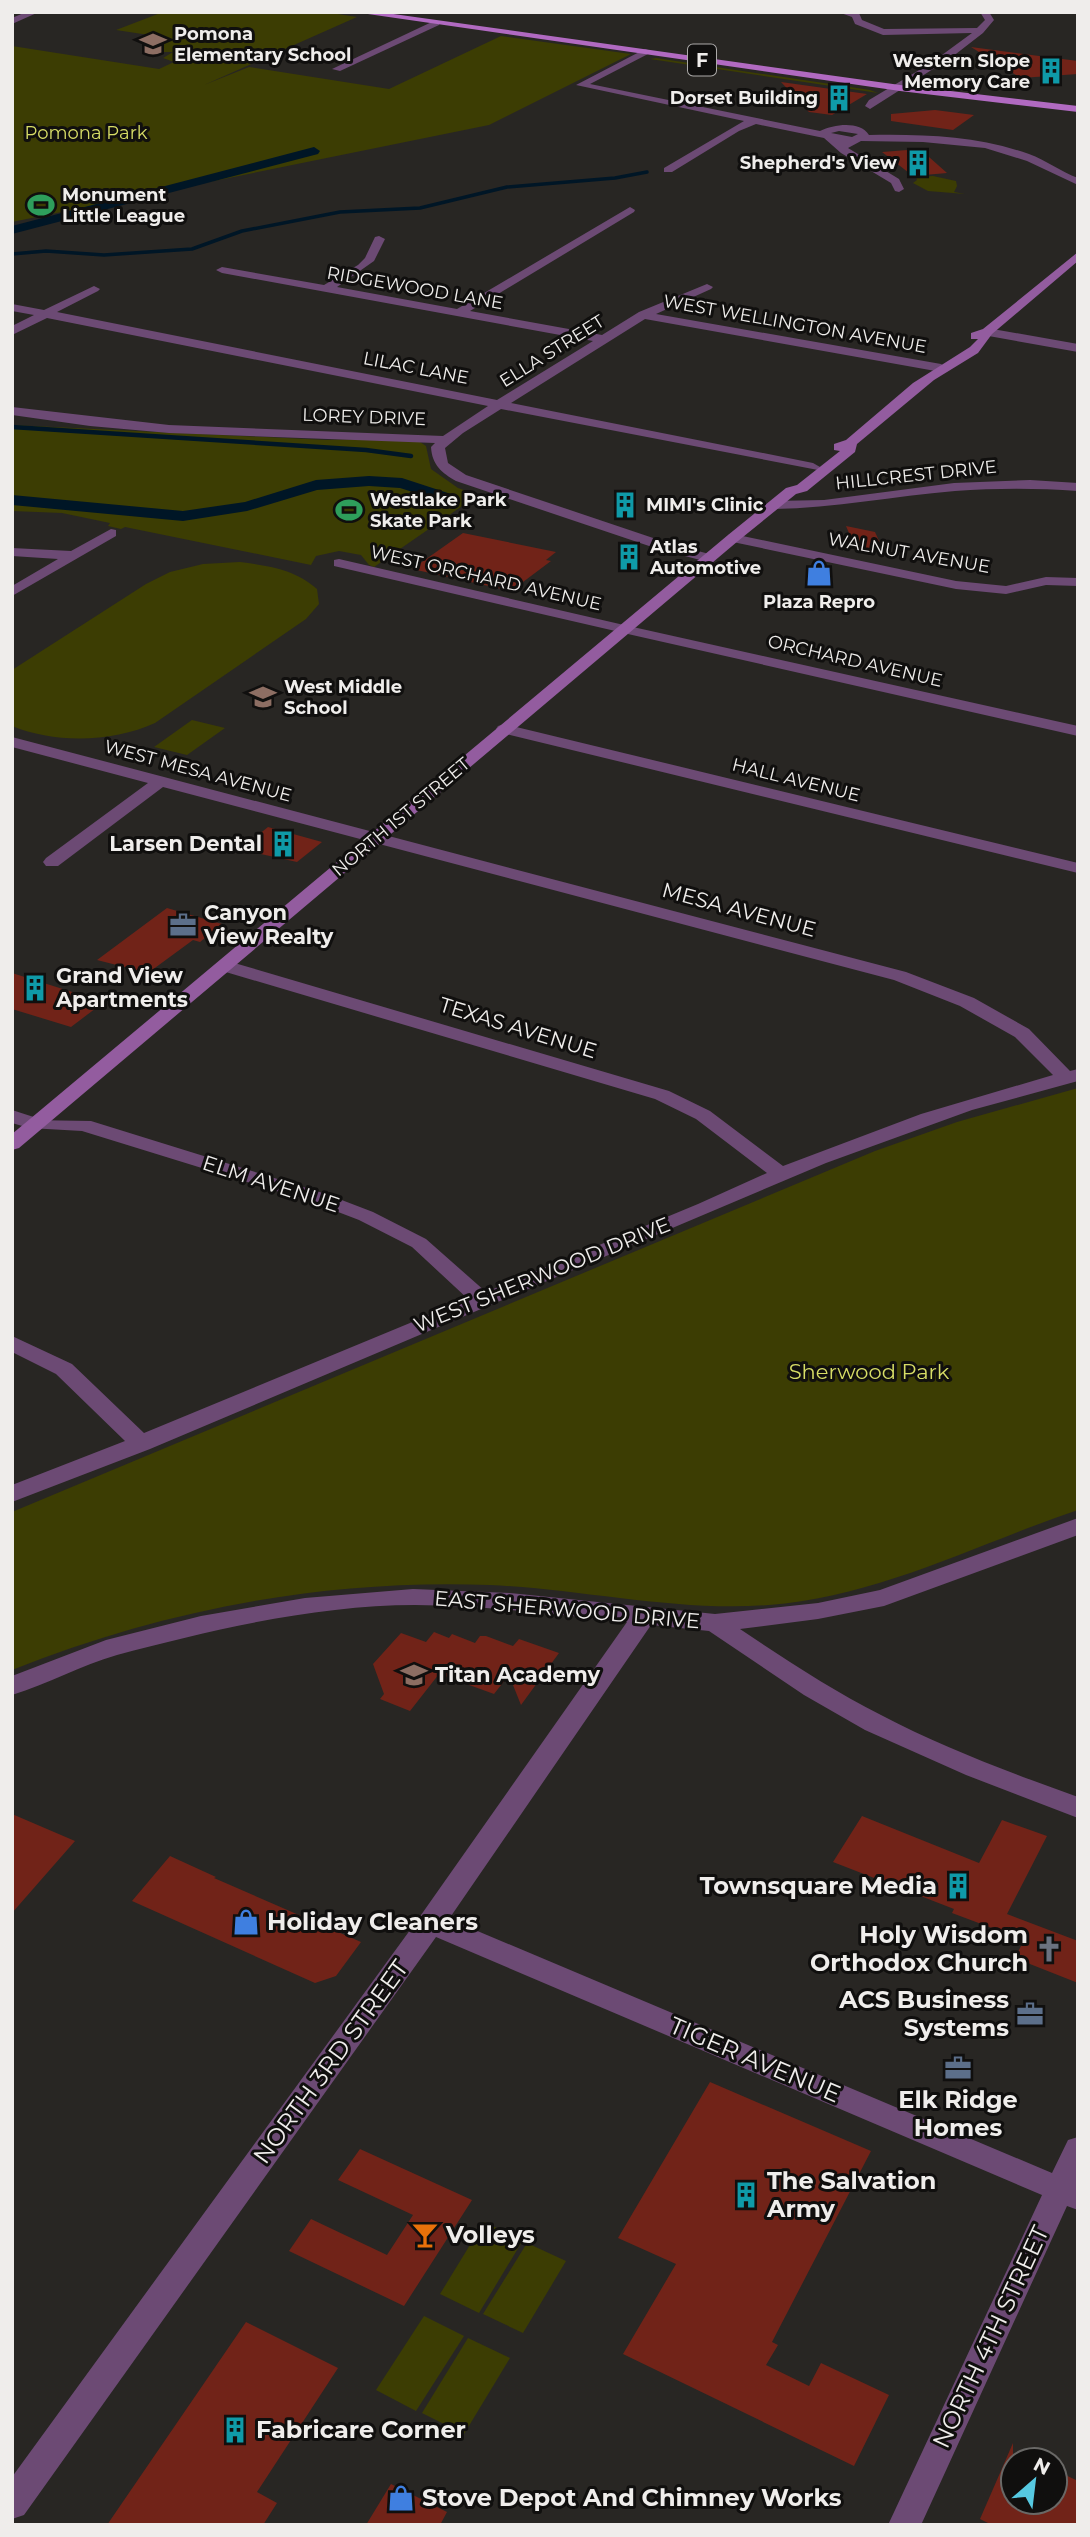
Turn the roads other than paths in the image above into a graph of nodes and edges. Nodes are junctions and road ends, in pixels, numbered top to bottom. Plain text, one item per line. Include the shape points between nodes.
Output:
1 (35, 12) edge
2 (358, 12) edge
3 (842, 12) edge
4 (984, 12) edge
5 (12, 21) edge
6 (436, 23) junction
7 (980, 31) junction
8 (645, 52) junction
9 (337, 69) dead end
10 (803, 74) junction
11 (900, 88) junction
12 (925, 94) junction
13 (880, 97) junction
14 (1078, 112) edge
15 (754, 121) junction
16 (859, 124) junction
17 (829, 133) junction
18 (842, 148) junction
19 (668, 170) dead end
20 (1078, 182) edge
21 (899, 189) dead end
22 (630, 210) dead end
23 (379, 239) dead end
24 (1078, 255) edge
25 (222, 270) dead end
26 (707, 287) dead end
27 (94, 289) dead end
28 (326, 289) junction
29 (12, 307) edge
30 (459, 313) junction
31 (48, 314) junction
32 (643, 315) junction
33 (12, 331) edge
34 (987, 332) junction
35 (602, 339) junction
36 (1078, 348) edge
37 (941, 368) junction
38 (502, 403) junction
39 (12, 411) edge
40 (445, 440) junction
41 (850, 443) junction
42 (813, 467) junction
43 (1078, 487) edge
44 (791, 491) junction
45 (774, 505) junction
46 (111, 533) dead end
47 (733, 538) junction
48 (12, 552) edge
49 (73, 555) junction
50 (708, 558) junction
51 (339, 563) dead end
52 (1078, 582) edge
53 (12, 592) edge
54 (624, 629) junction
55 (504, 729) junction
56 (1078, 731) edge
57 (12, 742) edge
58 (161, 781) junction
59 (375, 838) junction
60 (52, 862) dead end
61 (1078, 868) edge
62 (225, 966) junction
63 (1072, 1077) edge
64 (12, 1116) edge
65 (36, 1124) junction
66 (12, 1144) edge
67 (781, 1174) junction
68 (481, 1299) junction
69 (12, 1343) edge
70 (142, 1444) junction
71 (12, 1494) edge
72 (1078, 1526) edge
73 (644, 1616) junction
74 (715, 1623) junction
75 (12, 1686) edge
76 (1078, 1808) edge
77 (431, 1923) junction
78 (1078, 2149) edge
79 (1068, 2193) edge
80 (12, 2504) edge
81 (904, 2525) edge

1 - 5 street
2 - 6 main road, F
3 - 7 street via 856,15 858,22 883,33
4 - 7 street via 990,20
6 - 8 main road, F
6 - 9 street
7 - 11 street
8 - 10 main road, F
8 - 15 street via 581,85
10 - 11 main road, F
10 - 13 main road via 877,90
11 - 12 main road, F
11 - 13 street
11 - 14 main road, F
12 - 14 main road, F
12 - 16 street via 896,95
13 - 16 street
15 - 17 street
15 - 19 street
16 - 17 street
16 - 17 street
16 - 18 street
16 - 20 street via 898,138 948,141 1026,156
17 - 18 street
18 - 21 street via 895,181
22 - 30 street
23 - 28 street via 362,267
24 - 34 main road, NORTH 1ST STREET
25 - 28 street, RIDGEWOOD LANE
26 - 32 street, ELLA STREET
27 - 31 street
28 - 30 street, RIDGEWOOD LANE
29 - 31 street, LILAC LANE
30 - 35 street, RIDGEWOOD LANE
31 - 33 street
31 - 38 street, LILAC LANE
32 - 35 street, ELLA STREET
32 - 37 street, WEST WELLINGTON AVENUE
34 - 36 street
34 - 37 main road, NORTH 1ST STREET via 985,340 961,359
35 - 38 street, ELLA STREET
37 - 41 main road, NORTH 1ST STREET
38 - 40 street, ELLA STREET
38 - 42 street, LILAC LANE
39 - 40 street, LOREY DRIVE via 72,422
40 - 50 street, LOREY DRIVE via 437,457 461,478
41 - 42 main road, NORTH 1ST STREET
41 - 44 main road, NORTH 1ST STREET via 850,449 802,488
42 - 44 main road, NORTH 1ST STREET via 790,485
43 - 45 street, HILLCREST DRIVE via 954,487 824,504
44 - 45 main road, NORTH 1ST STREET
45 - 47 main road, NORTH 1ST STREET
46 - 49 street
47 - 50 main road, NORTH 1ST STREET
47 - 52 street, WALNUT AVENUE via 956,585 1006,590 1046,580
48 - 49 street
49 - 53 street
50 - 54 main road, NORTH 1ST STREET
51 - 54 street, WEST ORCHARD AVENUE
54 - 55 main road, NORTH 1ST STREET
54 - 56 street, ORCHARD AVENUE
55 - 59 main road, NORTH 1ST STREET
55 - 61 street, HALL AVENUE
57 - 58 street, WEST MESA AVENUE
58 - 59 street, WEST MESA AVENUE
58 - 60 street
59 - 62 main road, NORTH 1ST STREET
59 - 63 street, MESA AVENUE via 900,976 967,1002 1022,1033
62 - 65 main road, NORTH 1ST STREET
62 - 67 street, TEXAS AVENUE via 662,1095 703,1115
63 - 67 street, WEST SHERWOOD DRIVE via 912,1124
64 - 65 street, ELM AVENUE
65 - 66 main road, NORTH 1ST STREET
65 - 68 street, ELM AVENUE via 84,1125 366,1216 419,1243
67 - 68 street, WEST SHERWOOD DRIVE
68 - 70 street, WEST SHERWOOD DRIVE
69 - 70 street via 64,1369
70 - 71 street, WEST SHERWOOD DRIVE
72 - 74 street, EAST SHERWOOD DRIVE via 884,1598
73 - 74 street, EAST SHERWOOD DRIVE
73 - 75 street, EAST SHERWOOD DRIVE via 510,1601 414,1597 304,1606 106,1649
73 - 77 street, NORTH 3RD STREET
74 - 76 street via 874,1723 970,1768
77 - 79 street, TIGER AVENUE
77 - 80 street, NORTH 3RD STREET
78 - 79 street, NORTH 4TH STREET
79 - 81 street, NORTH 4TH STREET

